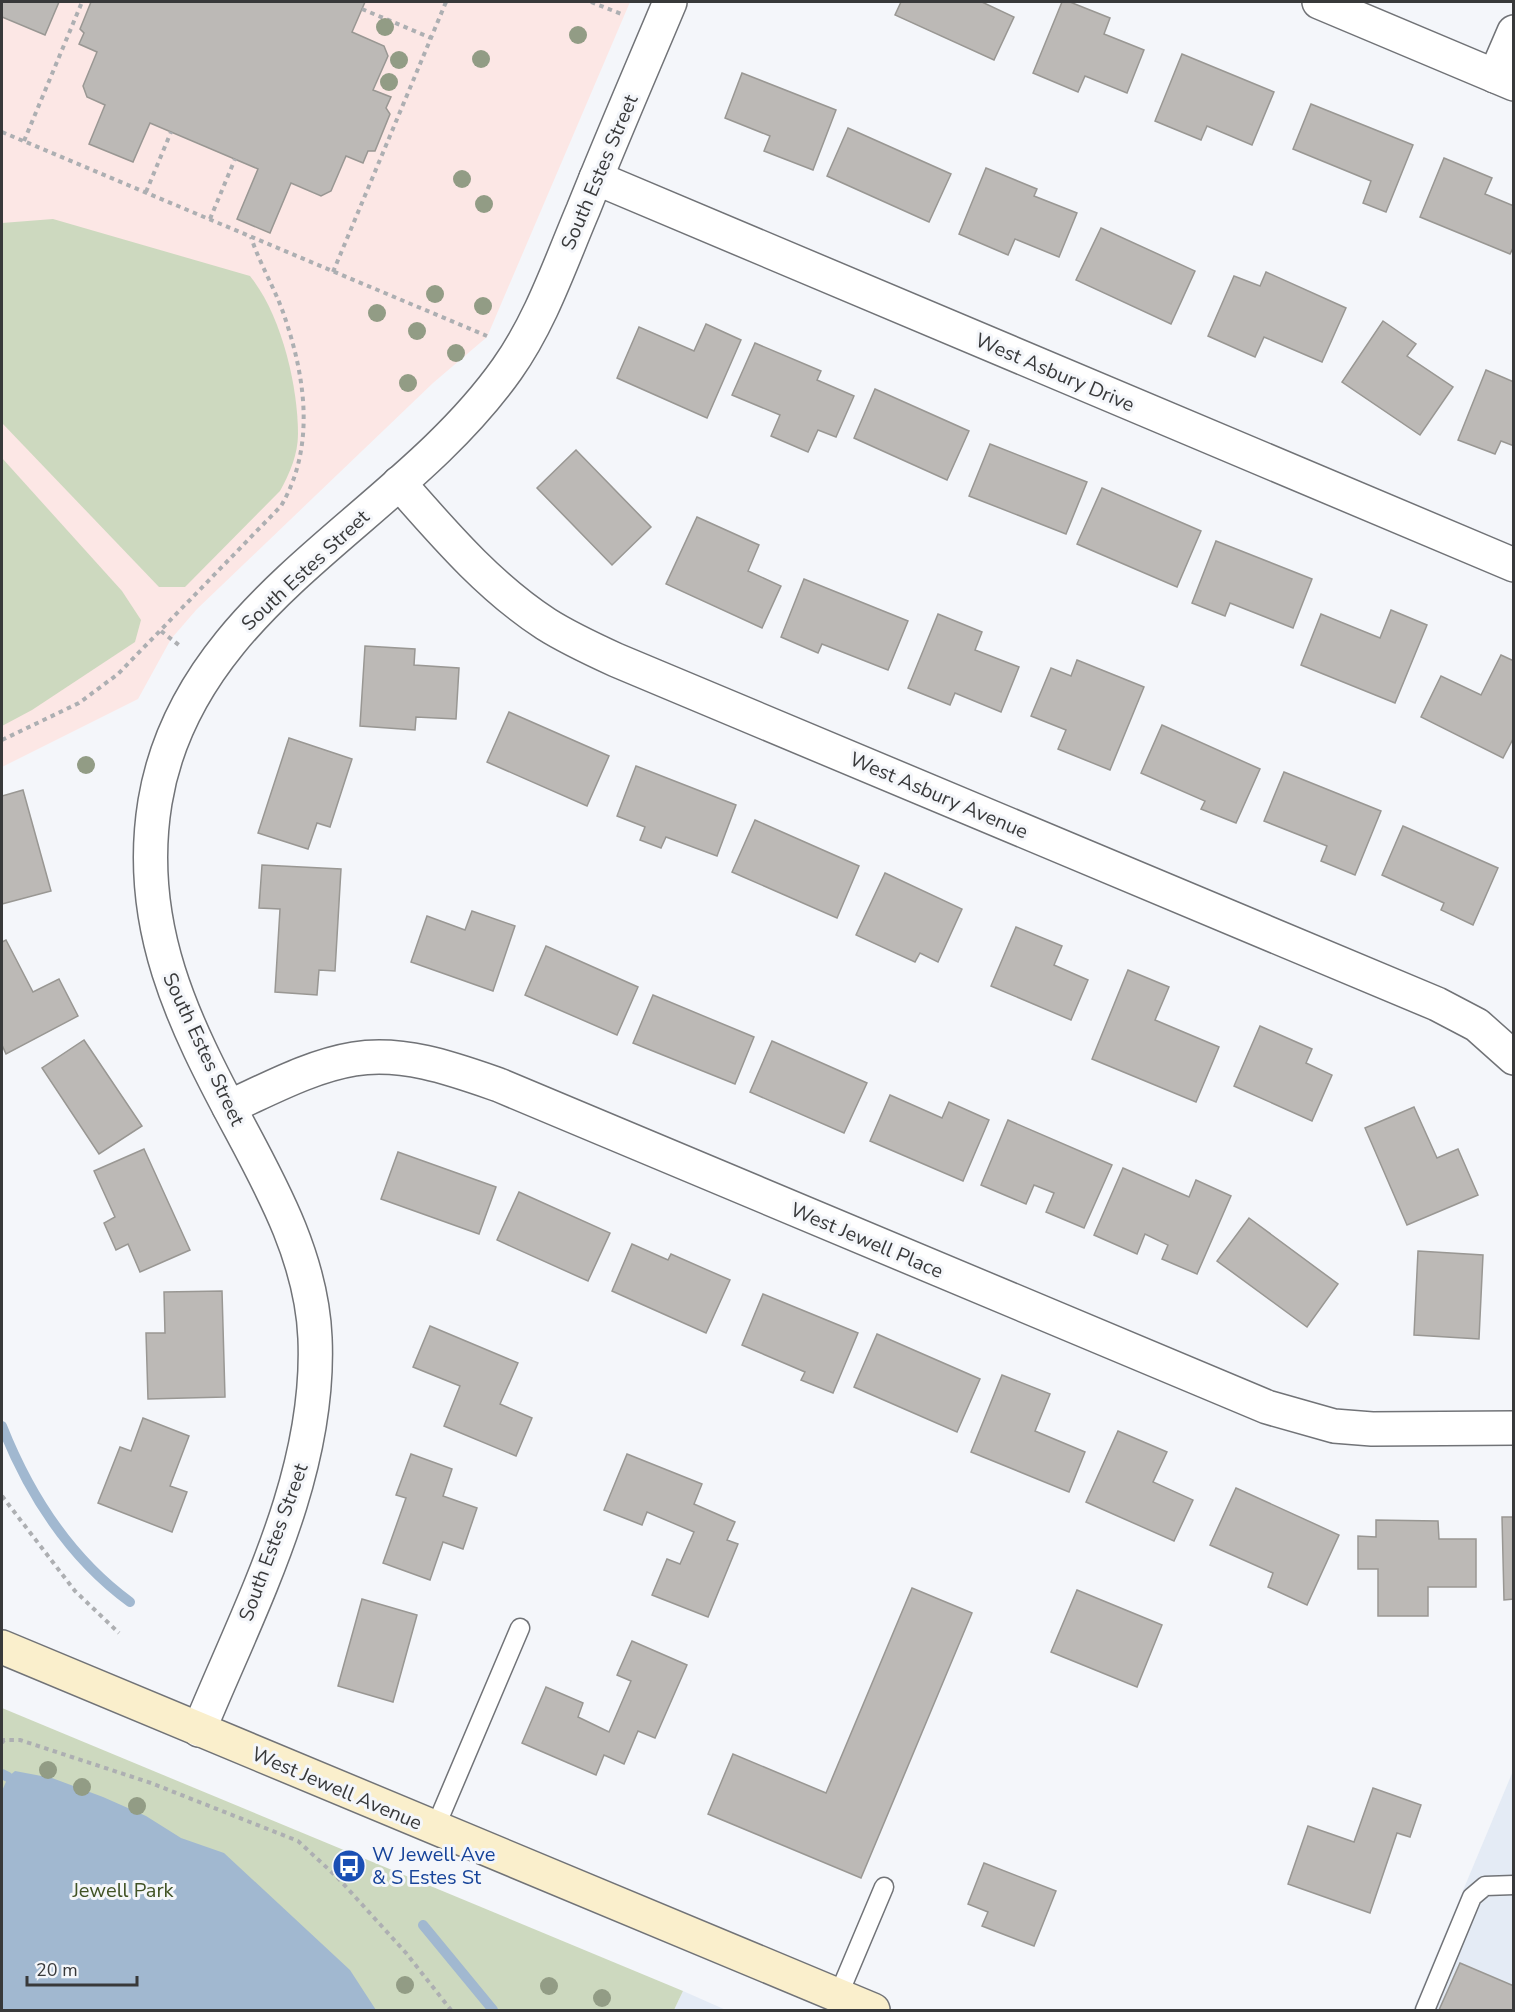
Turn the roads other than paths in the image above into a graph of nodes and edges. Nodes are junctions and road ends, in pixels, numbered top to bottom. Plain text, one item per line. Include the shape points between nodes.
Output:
1 (670, 2) edge
2 (1319, 2) edge
3 (1514, 32) edge
4 (1504, 80) edge
5 (596, 178) junction
6 (399, 483) junction
7 (1514, 565) edge
8 (1514, 1058) edge
9 (229, 1107) junction
10 (1514, 1428) edge
11 (520, 1628) dead end
12 (2, 1647) edge
13 (199, 1730) junction
14 (435, 1828) junction
15 (1514, 1885) edge
16 (884, 1887) dead end
17 (838, 1996) junction
18 (873, 2010) edge
19 (1425, 2010) edge

1 - 5 street, South Estes Street
2 - 4 street
3 - 4 street
5 - 6 street, South Estes Street via 536,319 508,368 450,435
5 - 7 street, West Asbury Drive
6 - 8 street, West Asbury Avenue via 496,586 562,633 616,660 1437,1004 1477,1025
6 - 9 street, South Estes Street via 261,608 224,647 191,697 167,754 152,831 150,873 155,924 174,988
9 - 10 street, West Jewell Place via 298,1076 354,1059 440,1065 510,1090 1267,1407 1334,1426
9 - 13 street, South Estes Street via 295,1241 311,1307 314,1380 296,1486
11 - 14 lane
12 - 13 main road, West Jewell Avenue
13 - 14 main road, West Jewell Avenue
14 - 17 main road, West Jewell Avenue
15 - 19 lane via 1485,1886 1472,1897
16 - 17 lane
17 - 18 main road, West Jewell Avenue

